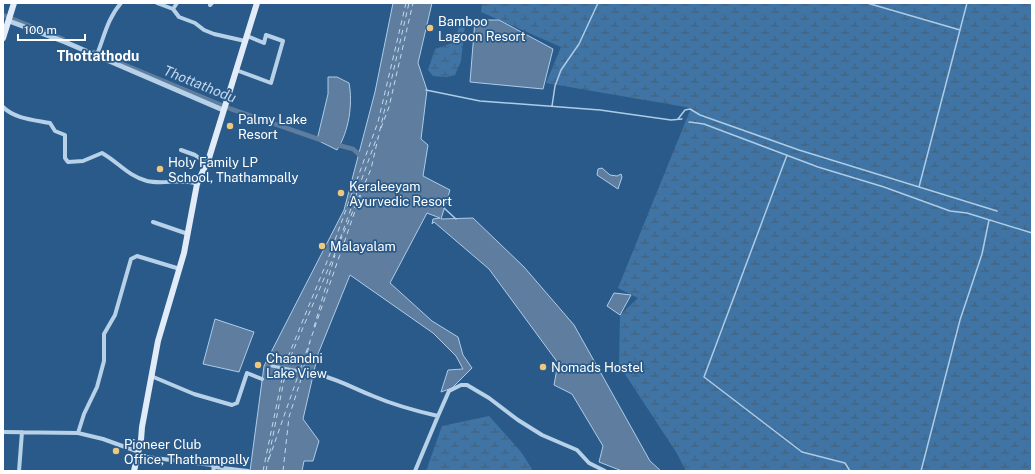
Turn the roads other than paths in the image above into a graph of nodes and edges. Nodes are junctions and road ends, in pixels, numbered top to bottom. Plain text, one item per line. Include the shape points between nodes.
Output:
1 (14, 3) edge
2 (121, 3) edge
3 (158, 3) edge
4 (177, 3) edge
5 (257, 3) edge
6 (173, 9) junction
7 (9, 19) junction
8 (3, 38) edge
9 (246, 38) junction
10 (97, 55) junction
11 (236, 70) junction
12 (3, 107) edge
13 (224, 108) junction
14 (181, 150) dead end
15 (207, 164) junction
16 (197, 184) junction
17 (153, 222) dead end
18 (188, 234) junction
19 (180, 269) junction
20 (272, 366) dead end
21 (317, 374) joint
22 (151, 376) junction
23 (262, 379) dead end
24 (438, 416) junction
25 (3, 432) edge
26 (22, 432) junction
27 (78, 433) junction
28 (139, 454) junction
29 (214, 469) edge
30 (19, 471) edge
31 (135, 471) edge
32 (248, 471) edge
33 (415, 471) edge
34 (605, 471) edge

1 - 7 main road
2 - 10 street via 106,26
3 - 6 street
4 - 6 street
5 - 9 main road
6 - 9 street via 179,17 214,34
7 - 8 main road
7 - 10 street
9 - 11 main road
9 - 11 street via 264,43 266,35 283,41 271,83
10 - 13 street
11 - 13 main road
12 - 16 street via 25,118 50,123 55,131 65,135 65,158 68,162 84,161 102,153 126,172 146,180
13 - 15 main road
14 - 15 street via 195,155
15 - 16 main road
16 - 18 main road
17 - 18 street
18 - 19 main road
19 - 22 main road via 161,329
19 - 27 street via 137,256 131,259 116,315 104,334 104,361 97,387
20 - 21 street
21 - 24 street via 413,410
22 - 23 street via 194,394 232,405 237,403 247,373
22 - 28 main road
24 - 33 street
24 - 34 street via 449,392 460,385 467,385 542,435 577,450 589,463
25 - 26 street
26 - 27 street
26 - 30 street
27 - 28 street via 102,439
28 - 29 street
28 - 31 main road
29 - 32 street

